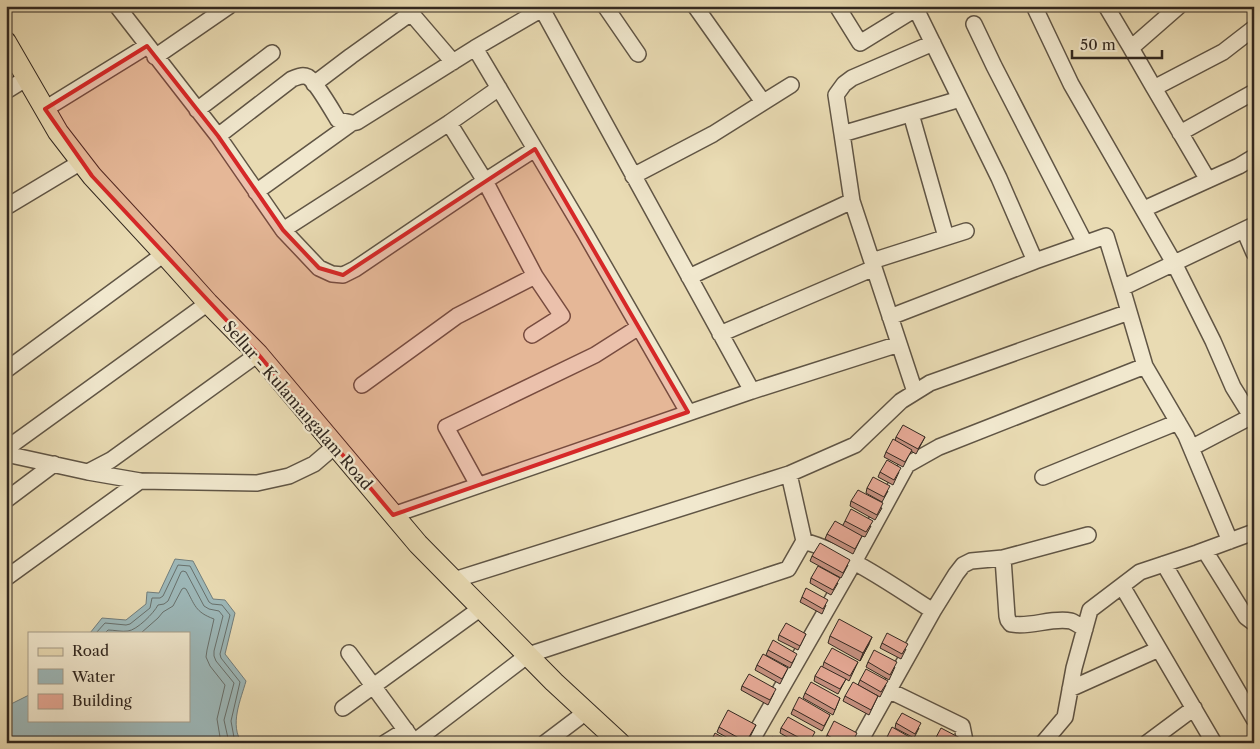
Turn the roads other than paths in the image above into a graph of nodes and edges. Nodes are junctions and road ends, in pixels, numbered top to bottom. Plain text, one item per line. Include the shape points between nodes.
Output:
1 (118, 6) edge
2 (229, 6) edge
3 (605, 6) edge
4 (695, 6) edge
5 (836, 6) edge
6 (1034, 6) edge
7 (1106, 6) edge
8 (1179, 6) edge
9 (542, 7) edge
10 (918, 8) edge
11 (974, 24) dead end
12 (1254, 28) edge
13 (7, 43) edge
14 (933, 43) junction
15 (475, 48) junction
16 (1131, 48) junction
17 (151, 51) junction
18 (272, 52) dead end
19 (638, 54) dead end
20 (453, 62) junction
21 (27, 78) junction
22 (314, 84) junction
23 (791, 85) dead end
24 (499, 88) junction
25 (1154, 88) junction
26 (6, 91) edge
27 (1254, 92) edge
28 (960, 99) junction
29 (763, 102) junction
30 (45, 109) junction
31 (197, 110) junction
32 (910, 114) junction
33 (352, 123) junction
34 (450, 123) junction
35 (1180, 133) junction
36 (842, 134) junction
37 (218, 136) junction
38 (535, 149) junction
39 (1254, 158) edge
40 (81, 162) junction
41 (633, 176) junction
42 (1208, 180) junction
43 (486, 181) junction
44 (256, 192) junction
45 (852, 201) junction
46 (6, 208) edge
47 (1144, 209) junction
48 (1249, 228) edge
49 (282, 230) junction
50 (966, 231) dead end
51 (946, 237) junction
52 (1084, 243) junction
53 (1254, 253) edge
54 (164, 254) junction
55 (1034, 261) junction
56 (1174, 263) junction
57 (873, 264) junction
58 (535, 276) junction
59 (689, 276) junction
60 (1122, 288) junction
61 (208, 303) junction
62 (1129, 312) junction
63 (890, 316) junction
64 (639, 327) junction
65 (720, 334) junction
66 (532, 335) dead end
67 (899, 344) junction
68 (258, 354) junction
69 (1145, 366) junction
70 (6, 370) edge
71 (362, 385) dead end
72 (752, 391) junction
73 (915, 392) junction
74 (688, 412) junction
75 (1253, 416) edge
76 (1178, 422) junction
77 (335, 446) junction
78 (1191, 448) junction
79 (6, 449) edge
80 (6, 454) edge
81 (54, 464) junction
82 (88, 472) junction
83 (790, 474) junction
84 (1043, 476) dead end
85 (140, 481) junction
86 (478, 485) junction
87 (6, 500) edge
88 (393, 514) junction
89 (1254, 532) edge
90 (1088, 535) dead end
91 (1230, 541) junction
92 (804, 542) junction
93 (1205, 550) junction
94 (1004, 558) junction
95 (854, 562) junction
96 (1164, 564) junction
97 (6, 578) edge
98 (454, 580) junction
99 (1122, 586) junction
100 (481, 608) junction
101 (933, 610) junction
102 (1254, 623) edge
103 (1085, 629) junction
104 (1158, 648) junction
105 (349, 653) dead end
106 (528, 655) junction
107 (374, 687) junction
108 (1070, 689) junction
109 (888, 690) junction
110 (344, 708) dead end
111 (1194, 708) junction
112 (586, 712) junction
113 (1254, 719) edge
114 (411, 738) edge
115 (385, 743) edge
116 (545, 743) edge
117 (620, 743) edge
118 (750, 743) edge
119 (859, 743) edge
120 (964, 743) edge
121 (1043, 743) edge
122 (1147, 743) edge
123 (1214, 743) edge

1 - 17 street
2 - 17 street
3 - 19 street
4 - 29 street
5 - 10 street via 860,43
6 - 47 street via 1071,84
7 - 16 street
8 - 16 street
9 - 15 street
9 - 41 street
10 - 14 street
11 - 52 street
12 - 25 street via 1223,52
13 - 21 main road, Sellur - Kulamangalam Road
14 - 28 street
14 - 36 street via 844,84 836,95
15 - 20 street
15 - 24 street
16 - 25 street
17 - 30 street
17 - 31 street
18 - 31 street
20 - 22 street via 411,13
20 - 33 street
21 - 26 street
21 - 30 main road, Sellur - Kulamangalam Road
22 - 33 street via 338,120
22 - 37 street via 302,75 292,79
23 - 29 street
24 - 34 street
24 - 38 street
25 - 35 street
27 - 35 street
28 - 32 street
28 - 55 street via 999,178
29 - 41 street via 713,134
30 - 40 main road, Sellur - Kulamangalam Road
31 - 37 street
32 - 36 street
32 - 51 street
33 - 44 street
34 - 43 street
34 - 49 street
35 - 42 street
36 - 45 street
37 - 44 street
38 - 43 street
38 - 64 street
39 - 42 street
40 - 46 street
40 - 54 main road, Sellur - Kulamangalam Road
41 - 59 street
42 - 47 street
43 - 49 street via 343,275 319,268
43 - 58 street
44 - 49 street
45 - 57 street
45 - 59 street
47 - 56 street
48 - 53 street
48 - 56 street
50 - 51 street
51 - 57 street
52 - 55 street
52 - 60 street via 1106,236
54 - 61 main road, Sellur - Kulamangalam Road
54 - 70 street
55 - 63 street
56 - 60 street
56 - 75 street via 1233,387
57 - 63 street
57 - 65 street
58 - 66 street via 562,316
58 - 71 street via 457,316
59 - 65 street
60 - 62 street
61 - 68 main road, Sellur - Kulamangalam Road
61 - 79 street
62 - 69 street
62 - 73 street via 930,383
63 - 67 street
64 - 74 street
64 - 86 street via 595,355 446,427
65 - 72 street
67 - 72 street
67 - 73 street
68 - 77 main road, Sellur - Kulamangalam Road
68 - 82 street via 111,460
69 - 76 street
69 - 95 street via 939,447 907,465
72 - 74 street
73 - 83 street via 901,400 855,444
74 - 86 street
75 - 78 street
76 - 78 street
76 - 84 street
77 - 85 street via 314,464 289,476 256,483
77 - 88 main road, Sellur - Kulamangalam Road
78 - 91 street
80 - 81 street
81 - 82 street
81 - 87 street
82 - 85 street
83 - 92 street
83 - 98 street
85 - 97 street
86 - 88 street
88 - 98 main road, Sellur - Kulamangalam Road
89 - 91 street
90 - 94 street
91 - 93 street
92 - 95 street
92 - 106 street via 788,569
93 - 96 street
93 - 102 street via 1246,617
94 - 101 street via 971,561 963,565
94 - 103 street via 1007,616 1011,624 1018,626 1054,620 1073,622
95 - 101 street
95 - 118 street
96 - 99 street via 1140,572
96 - 113 street
98 - 100 main road, Sellur - Kulamangalam Road
99 - 103 street via 1090,610
99 - 104 street
100 - 106 main road, Sellur - Kulamangalam Road
100 - 107 street
101 - 109 street
103 - 108 street
104 - 108 street
104 - 111 street
105 - 107 street
106 - 112 main road, Sellur - Kulamangalam Road
106 - 114 street
107 - 110 street
107 - 114 street
108 - 121 street via 1065,717
109 - 119 street
109 - 120 street via 962,726
111 - 122 street
111 - 123 street
112 - 116 street
112 - 117 main road, Sellur - Kulamangalam Road
114 - 115 street

